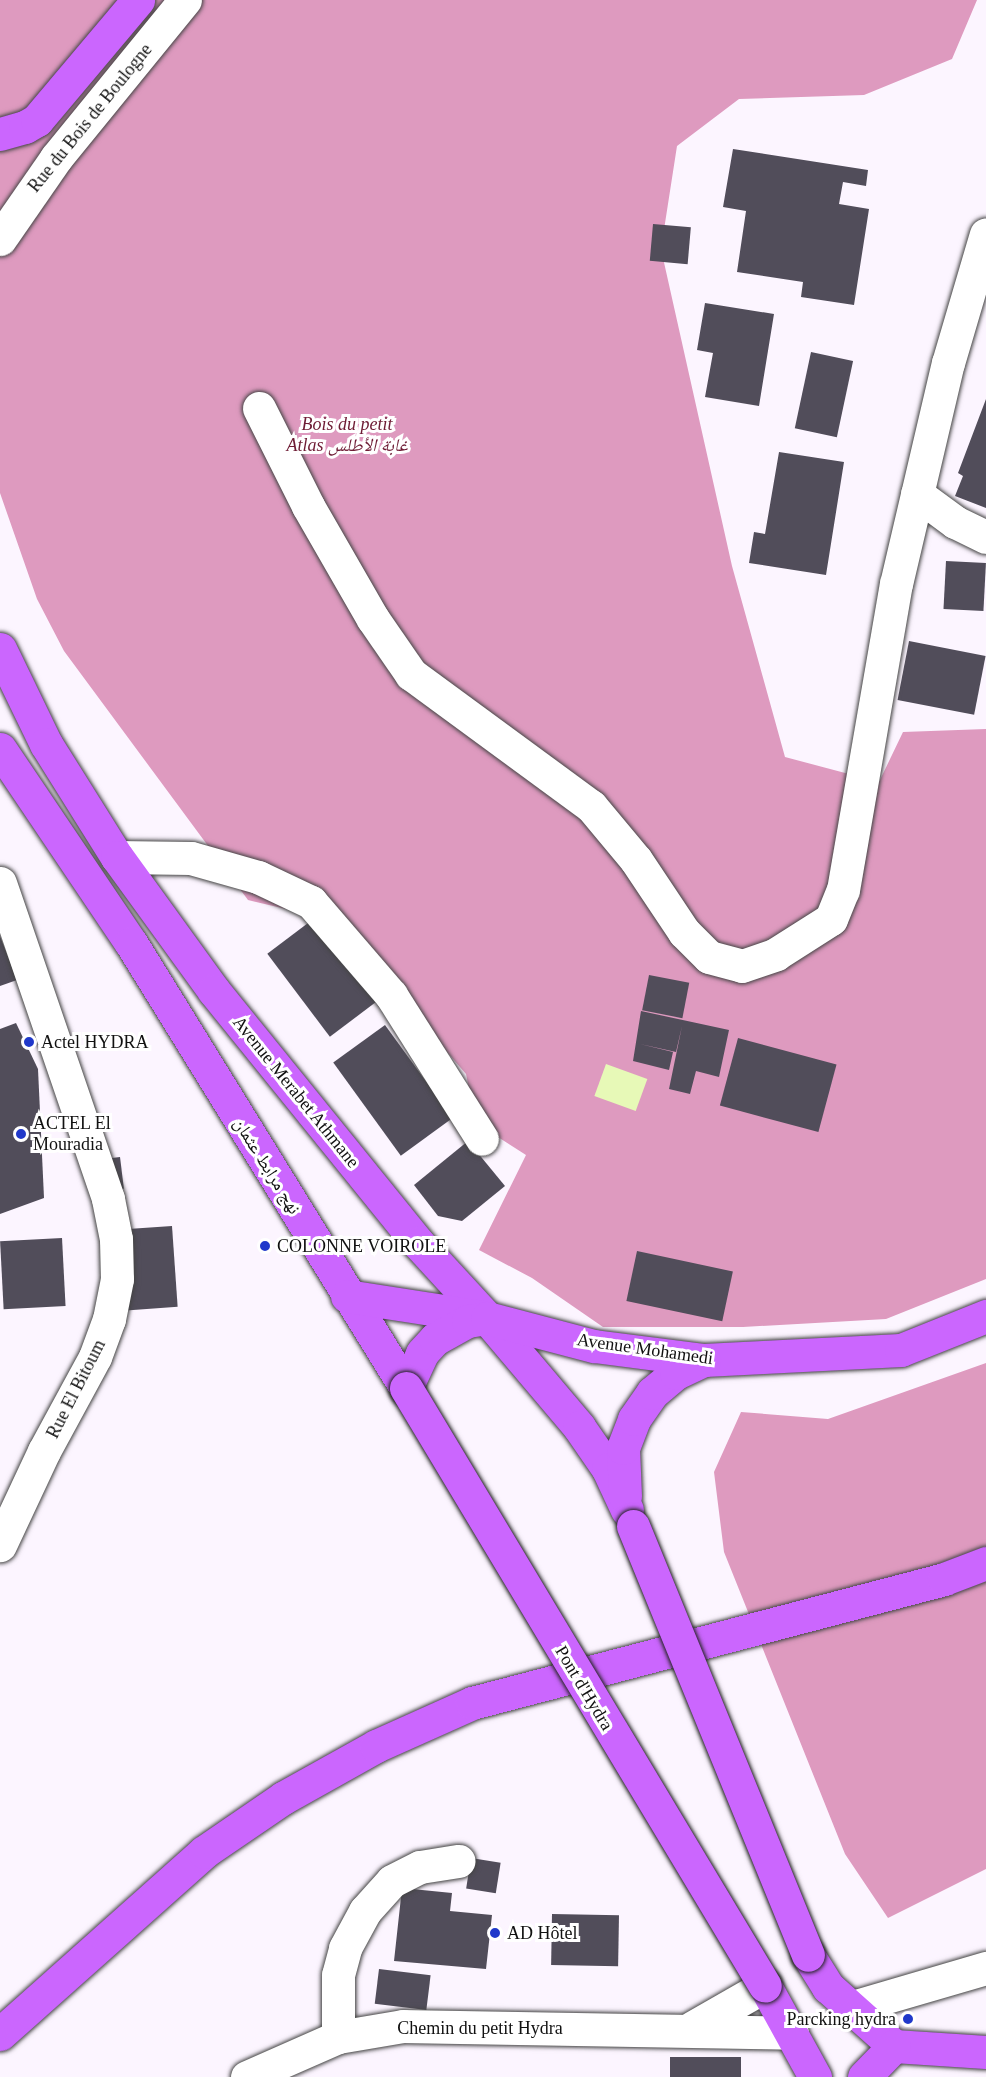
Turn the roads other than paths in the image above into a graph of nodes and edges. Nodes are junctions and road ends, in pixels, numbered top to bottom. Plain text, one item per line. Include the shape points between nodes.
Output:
1 (138, 0) edge
2 (185, 0) edge
3 (0, 134) edge
4 (986, 234) edge
5 (0, 239) edge
6 (259, 408) dead end
7 (917, 494) junction
8 (986, 537) edge
9 (0, 649) edge
10 (0, 749) edge
11 (117, 856) junction
12 (0, 883) edge
13 (482, 1139) dead end
14 (348, 1296) junction
15 (986, 1316) edge
16 (488, 1318) junction
17 (704, 1360) junction
18 (406, 1388) junction
19 (630, 1518) junction
20 (0, 1545) edge
21 (986, 1563) edge
22 (459, 1861) dead end
23 (986, 1968) edge
24 (765, 1986) junction
25 (849, 2008) junction
26 (686, 2030) junction
27 (792, 2033) junction
28 (0, 2034) edge
29 (338, 2037) junction
30 (894, 2046) junction
31 (986, 2052) edge
32 (247, 2077) edge
33 (815, 2077) edge
34 (864, 2077) edge

1 - 3 main road via 37,120
2 - 5 street, Rue du Bois de Boulogne via 56,158
4 - 7 street via 948,363
6 - 7 street via 308,507 373,619 411,674 591,806 636,860 684,932 710,957 742,966 776,954 831,919 843,890 896,584
7 - 8 street via 955,522
9 - 11 main road, Avenue Merabet Athmane via 46,744
10 - 14 main road, نهج مرابط عثمان via 131,944
11 - 13 street via 191,858 258,877 311,902 391,995
11 - 16 main road, Avenue Merabet Athmane via 229,1010 418,1243
12 - 20 street, Rue El Bitoum via 108,1199 117,1269 110,1319 95,1357
14 - 16 main road
14 - 18 main road, نهج مرابط عثمان
15 - 17 main road, Avenue Mohamedi via 901,1350
16 - 17 main road, Avenue Mohamedi via 594,1346
16 - 18 main road, Avenue Mohamedi via 468,1321 435,1339 422,1353
16 - 19 main road, Avenue Merabet Athmane via 579,1427 608,1469
17 - 19 main road via 676,1373 634,1419 623,1448 621,1479
18 - 24 main road, Pont d'Hydra, bridge
19 - 25 main road, bridge via 808,1955 828,1987
21 - 28 main road via 944,1579 472,1703 376,1746 283,1798 204,1852
22 - 29 street via 420,1867 392,1881 365,1911 345,1948 338,1975
23 - 25 street
24 - 26 street
24 - 27 main road, Pont d'Hydra
25 - 30 main road
26 - 27 street, Chemin du petit Hydra
26 - 29 street, Chemin du petit Hydra via 403,2026
27 - 33 main road, Pont d'Hydra
29 - 32 street, Chemin du petit Hydra
30 - 31 main road
30 - 34 main road

